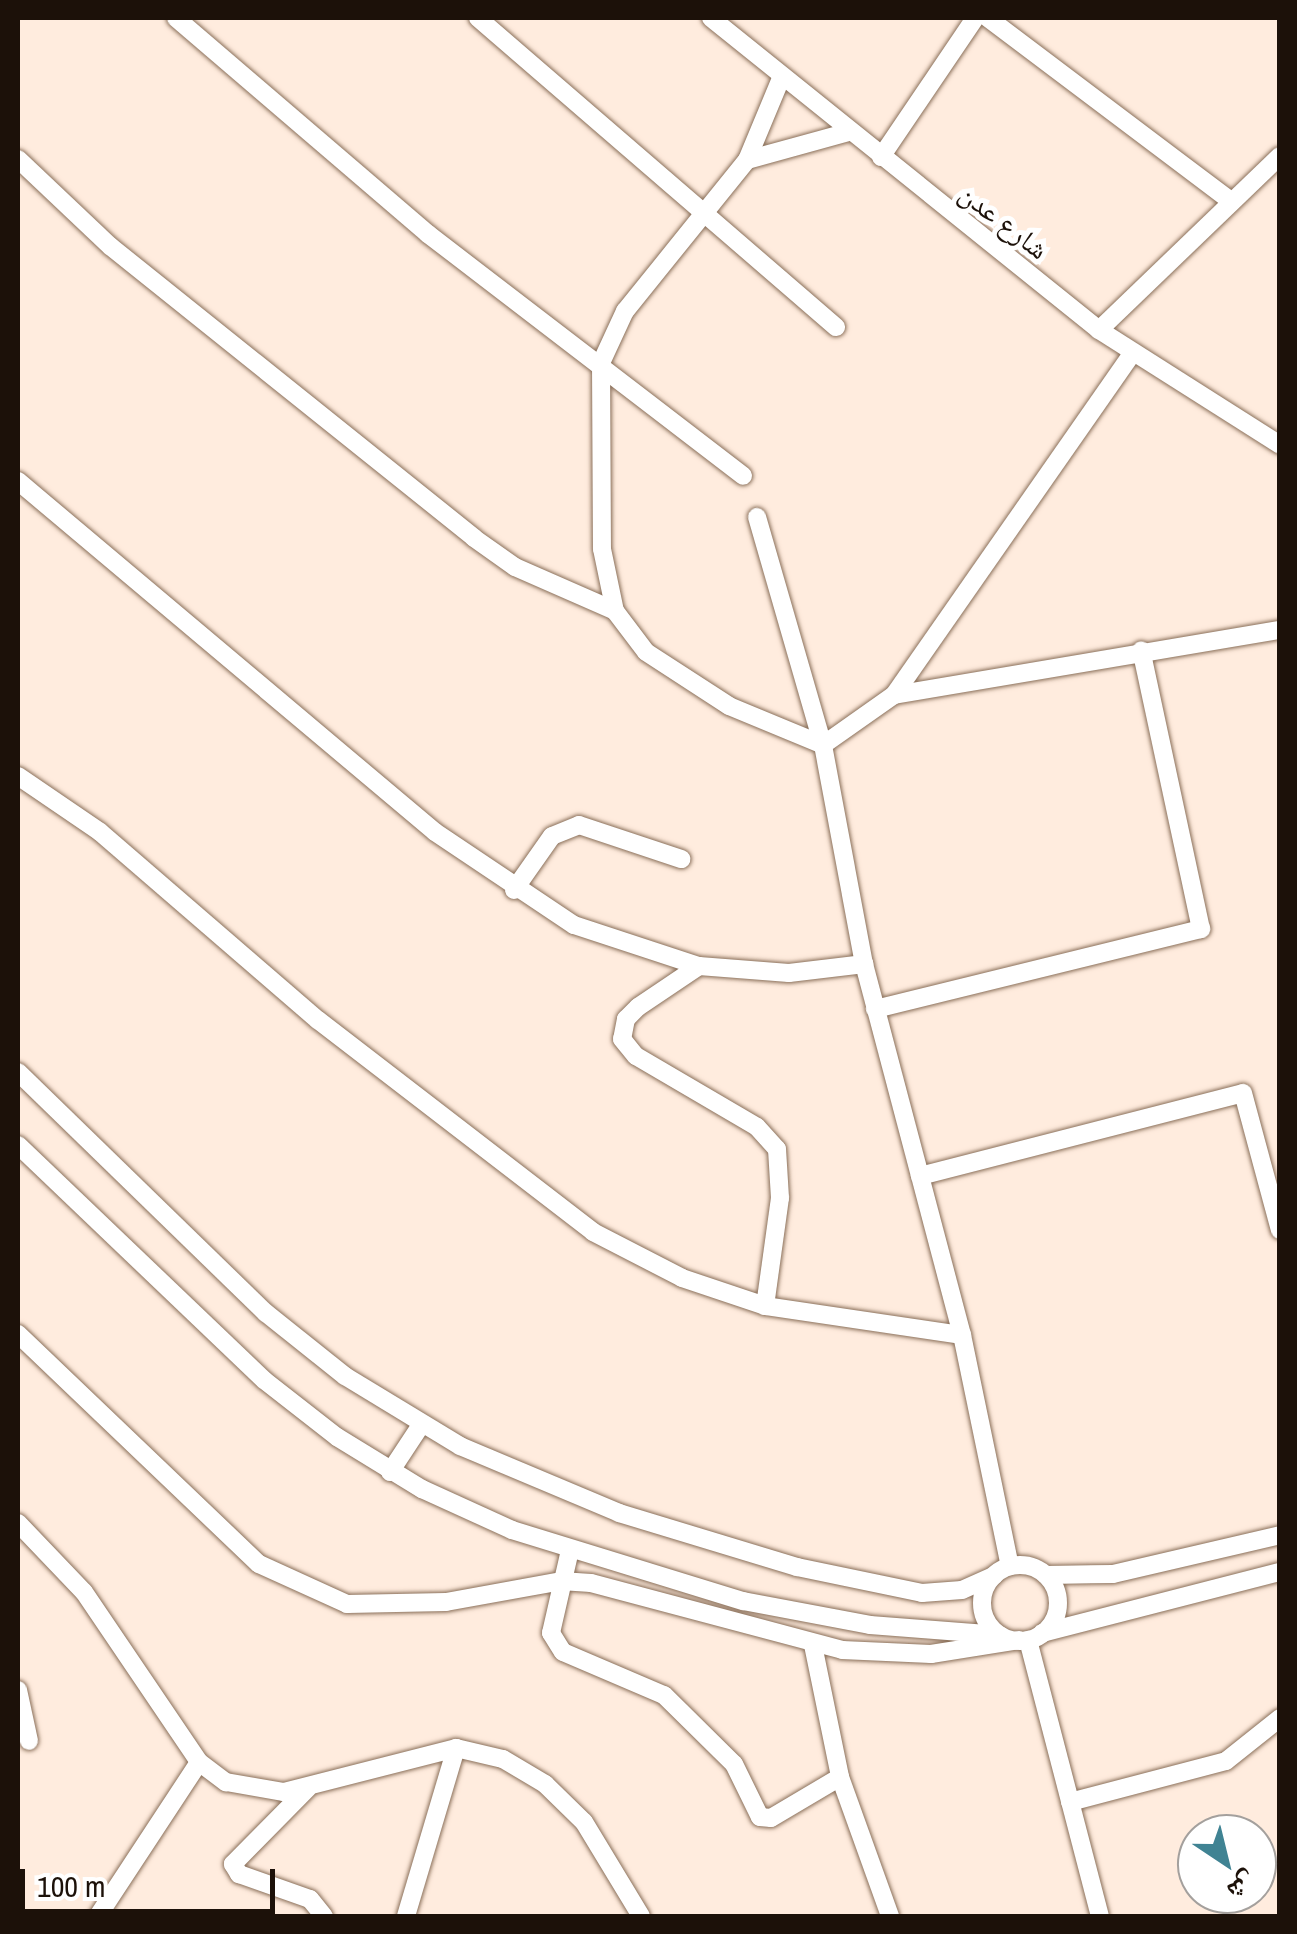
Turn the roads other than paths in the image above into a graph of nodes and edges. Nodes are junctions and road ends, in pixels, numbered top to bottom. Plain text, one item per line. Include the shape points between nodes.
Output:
1 (176, 18) edge
2 (478, 18) edge
3 (711, 18) edge
4 (975, 18) edge
5 (988, 18) edge
6 (782, 76) junction
7 (849, 132) junction
8 (881, 156) junction
9 (1280, 156) edge
10 (18, 160) edge
11 (747, 160) junction
12 (1231, 201) junction
13 (700, 215) junction
14 (836, 327) dead end
15 (1099, 330) junction
16 (1132, 354) junction
17 (600, 363) junction
18 (1280, 445) edge
19 (744, 476) dead end
20 (18, 481) edge
21 (757, 517) dead end
22 (615, 611) junction
23 (1280, 630) edge
24 (1141, 650) junction
25 (894, 695) junction
26 (823, 745) junction
27 (18, 776) edge
28 (680, 859) dead end
29 (514, 890) junction
30 (864, 964) junction
31 (699, 966) junction
32 (875, 1009) junction
33 (18, 1063) edge
34 (18, 1072) edge
35 (34, 1088) junction
36 (18, 1145) edge
37 (920, 1176) junction
38 (1280, 1230) edge
39 (766, 1306) junction
40 (18, 1334) edge
41 (962, 1335) junction
42 (420, 1424) junction
43 (390, 1472) junction
44 (18, 1523) edge
45 (1280, 1535) edge
46 (570, 1550) junction
47 (1010, 1566) junction
48 (1280, 1572) edge
49 (994, 1576) junction
50 (1046, 1576) junction
51 (561, 1581) junction
52 (1022, 1637) junction
53 (813, 1646) junction
54 (18, 1690) edge
55 (1280, 1718) edge
56 (29, 1741) dead end
57 (456, 1748) junction
58 (198, 1762) junction
59 (840, 1778) junction
60 (308, 1788) junction
61 (1070, 1802) junction
62 (98, 1916) edge
63 (324, 1916) edge
64 (406, 1916) edge
65 (641, 1916) edge
66 (890, 1916) edge
67 (1100, 1916) edge

1 - 17 street via 428,234
2 - 13 street
3 - 6 street, شارع عدن
4 - 8 street
5 - 12 street
6 - 7 street, شارع عدن
6 - 11 street
7 - 8 street, شارع عدن
7 - 11 street
8 - 15 street, شارع عدن
9 - 12 street
10 - 22 street via 110,246 474,538 515,567
11 - 13 street
12 - 15 street
13 - 14 street
13 - 17 street via 625,311
15 - 16 street, شارع عدن
16 - 18 street, شارع عدن
16 - 25 street
17 - 19 street
17 - 22 street via 601,533
20 - 29 street via 435,832
21 - 26 street
22 - 26 street via 646,652 684,682
23 - 24 street
24 - 25 street
24 - 32 street via 1201,929
25 - 26 street
26 - 30 street
27 - 39 street via 100,832 318,1020 593,1232 682,1278
28 - 29 street via 579,825 552,836
29 - 31 street via 574,925
30 - 31 street via 789,973
30 - 32 street
31 - 39 street via 638,1007 626,1019 622,1039 636,1056 757,1127 776,1150 780,1198
32 - 37 street
33 - 35 street
34 - 35 street
35 - 42 street via 266,1312
36 - 43 street via 264,1380
37 - 38 street via 1243,1093
37 - 41 street
39 - 41 street
40 - 51 street via 219,1531 305,1589 347,1604 384,1607
41 - 47 street
42 - 43 street
42 - 49 street via 589,1502 778,1562 922,1593 962,1590
43 - 46 street
44 - 58 street via 84,1592
45 - 50 street via 1114,1574
46 - 51 street
46 - 52 street via 812,1616
47 - 49 street
47 - 50 street
48 - 52 street
49 - 52 street via 984,1612
50 - 52 street via 1058,1600
51 - 53 street via 616,1588
51 - 59 street via 550,1633 555,1645 664,1694 734,1764 760,1818
52 - 53 street via 901,1654
52 - 61 street
53 - 59 street
54 - 56 street
55 - 61 street via 1226,1761
57 - 60 street
57 - 64 street
57 - 65 street via 522,1767 562,1799 609,1855
58 - 60 street via 246,1790
58 - 62 street
59 - 66 street
60 - 63 street via 263,1826 233,1864 239,1874 310,1899
61 - 67 street

